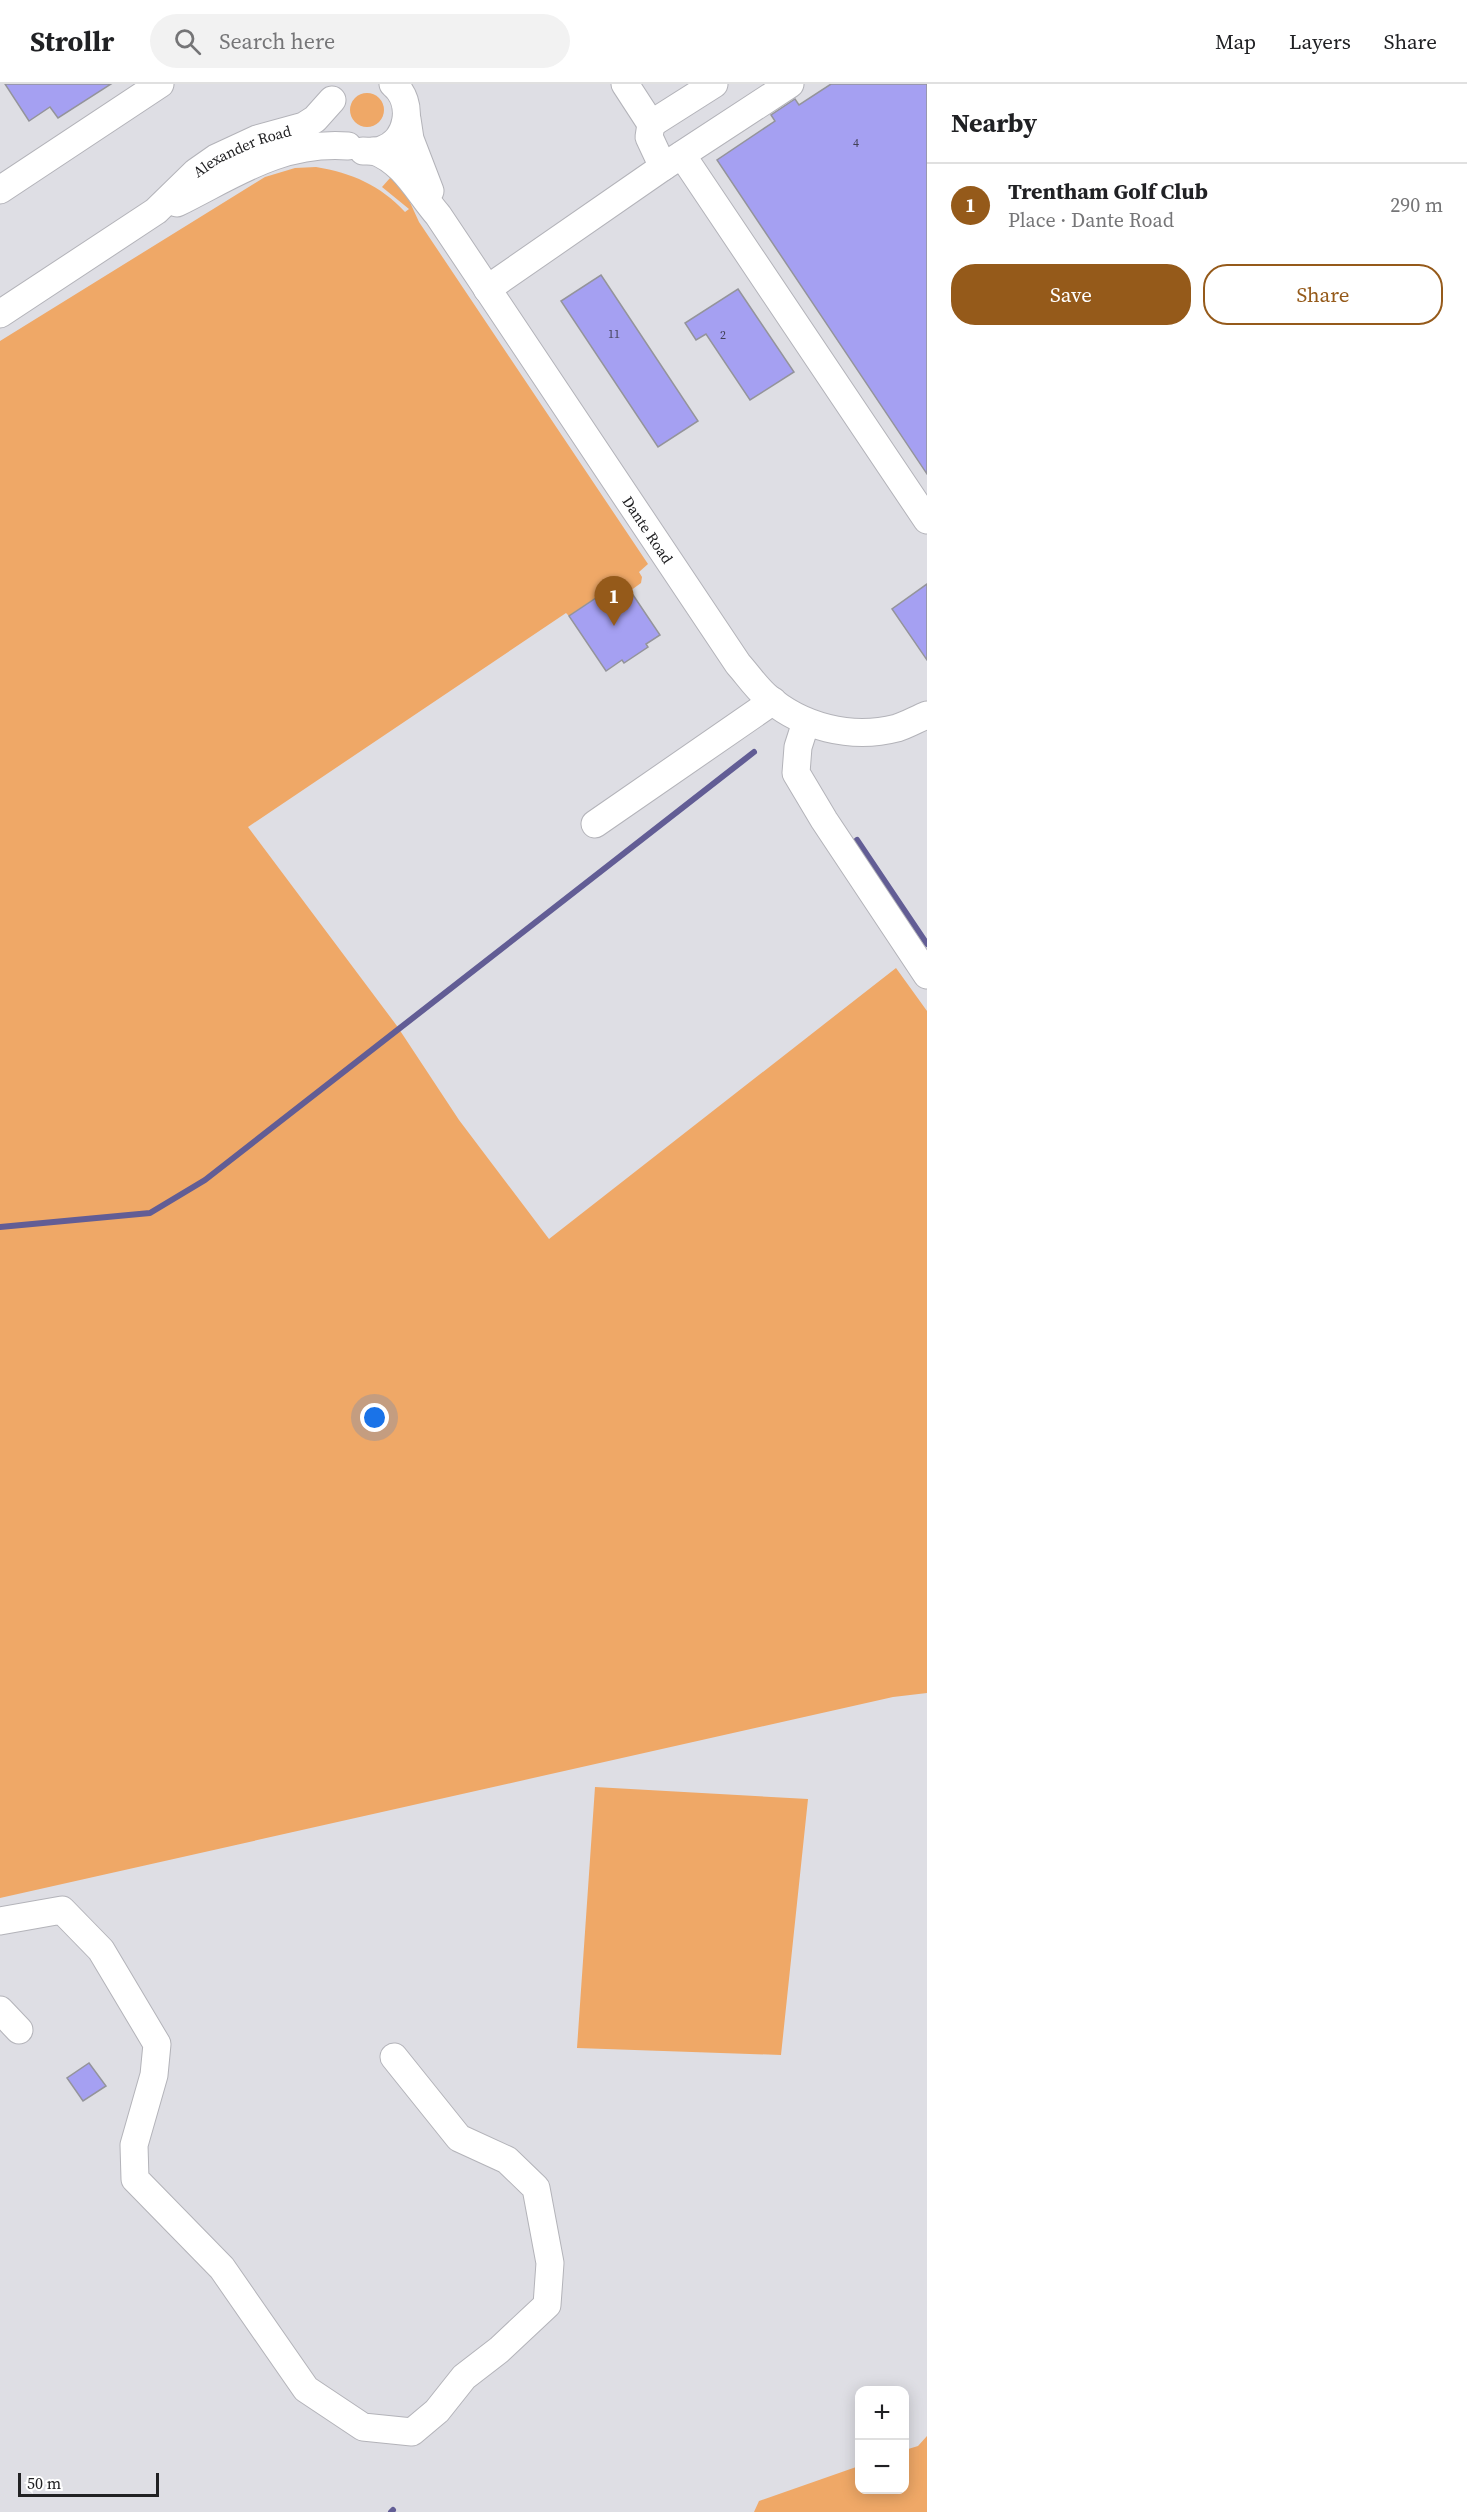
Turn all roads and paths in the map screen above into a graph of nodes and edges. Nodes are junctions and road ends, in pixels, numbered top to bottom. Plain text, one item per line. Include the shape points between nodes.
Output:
1 (160, 84) edge
2 (625, 84) edge
3 (714, 84) edge
4 (790, 84) edge
5 (338, 92) edge
6 (403, 97) edge
7 (651, 124) junction
8 (361, 149) junction
9 (672, 161) junction
10 (0, 190) edge
11 (156, 211) junction
12 (438, 215) junction
13 (488, 289) junction
14 (0, 314) edge
15 (927, 520) edge
16 (773, 701) junction
17 (927, 715) edge
18 (806, 722) junction
19 (595, 824) dead end
20 (927, 975) edge
21 (0, 1921) edge
22 (0, 2010) edge
23 (19, 2030) dead end
24 (394, 2057) dead end

1 - 10 street
2 - 7 street
3 - 7 street
4 - 9 street
5 - 8 street, Alexander Road via 329,112 332,125 338,137
5 - 11 street, Alexander Road via 304,126 258,139 216,158
6 - 8 street via 396,140 383,150
6 - 12 street via 410,139
7 - 9 street via 649,137
8 - 11 street, Alexander Road via 308,147 264,158
8 - 12 street via 398,164
9 - 13 street
9 - 15 street
11 - 14 street, Alexander Road
12 - 13 street, Dante Road
13 - 16 street, Dante Road via 738,664
16 - 18 street, Dante Road
16 - 19 street
17 - 18 street, Dante Road via 898,728 871,732 845,732
18 - 20 street via 798,747 796,773
21 - 24 street via 62,1910 101,1950 158,2044 154,2074 134,2145 135,2179 222,2268 306,2389 363,2427 412,2432 437,2411 464,2377 547,2305 550,2263 536,2188 507,2160 459,2138
22 - 23 street

